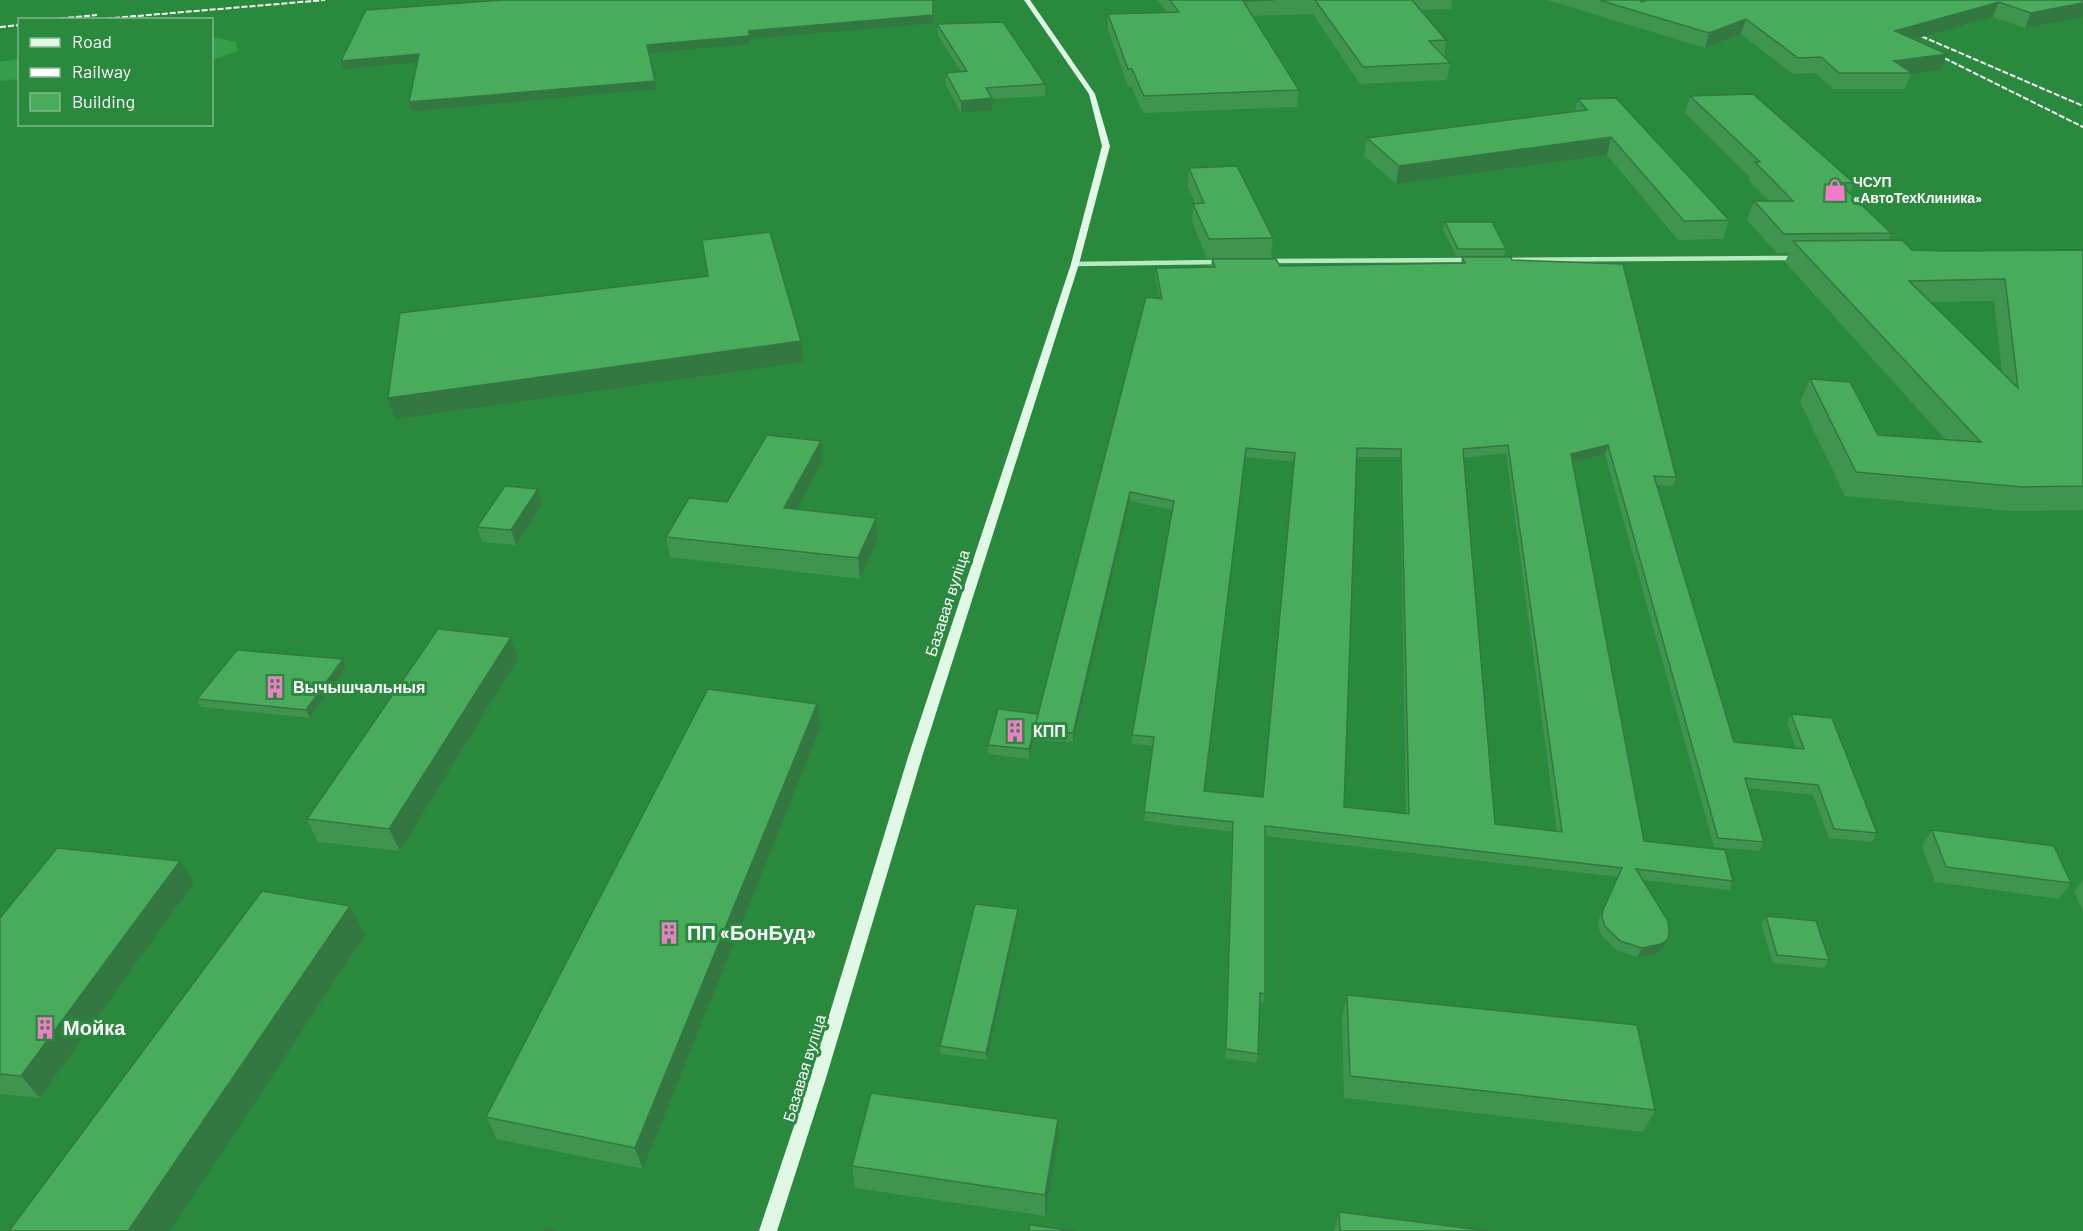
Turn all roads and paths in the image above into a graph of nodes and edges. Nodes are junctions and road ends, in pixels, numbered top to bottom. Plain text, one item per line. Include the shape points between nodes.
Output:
1 (1027, 0) edge
2 (1806, 258) edge
3 (1478, 260) edge
4 (1501, 260) edge
5 (1267, 261) edge
6 (1232, 262) edge
7 (1076, 264) junction
8 (768, 1231) edge

1 - 7 street, Базавая вуліца via 1092,94 1106,146
2 - 4 street
3 - 5 street
6 - 7 street
7 - 8 street, Базавая вуліца via 915,757

